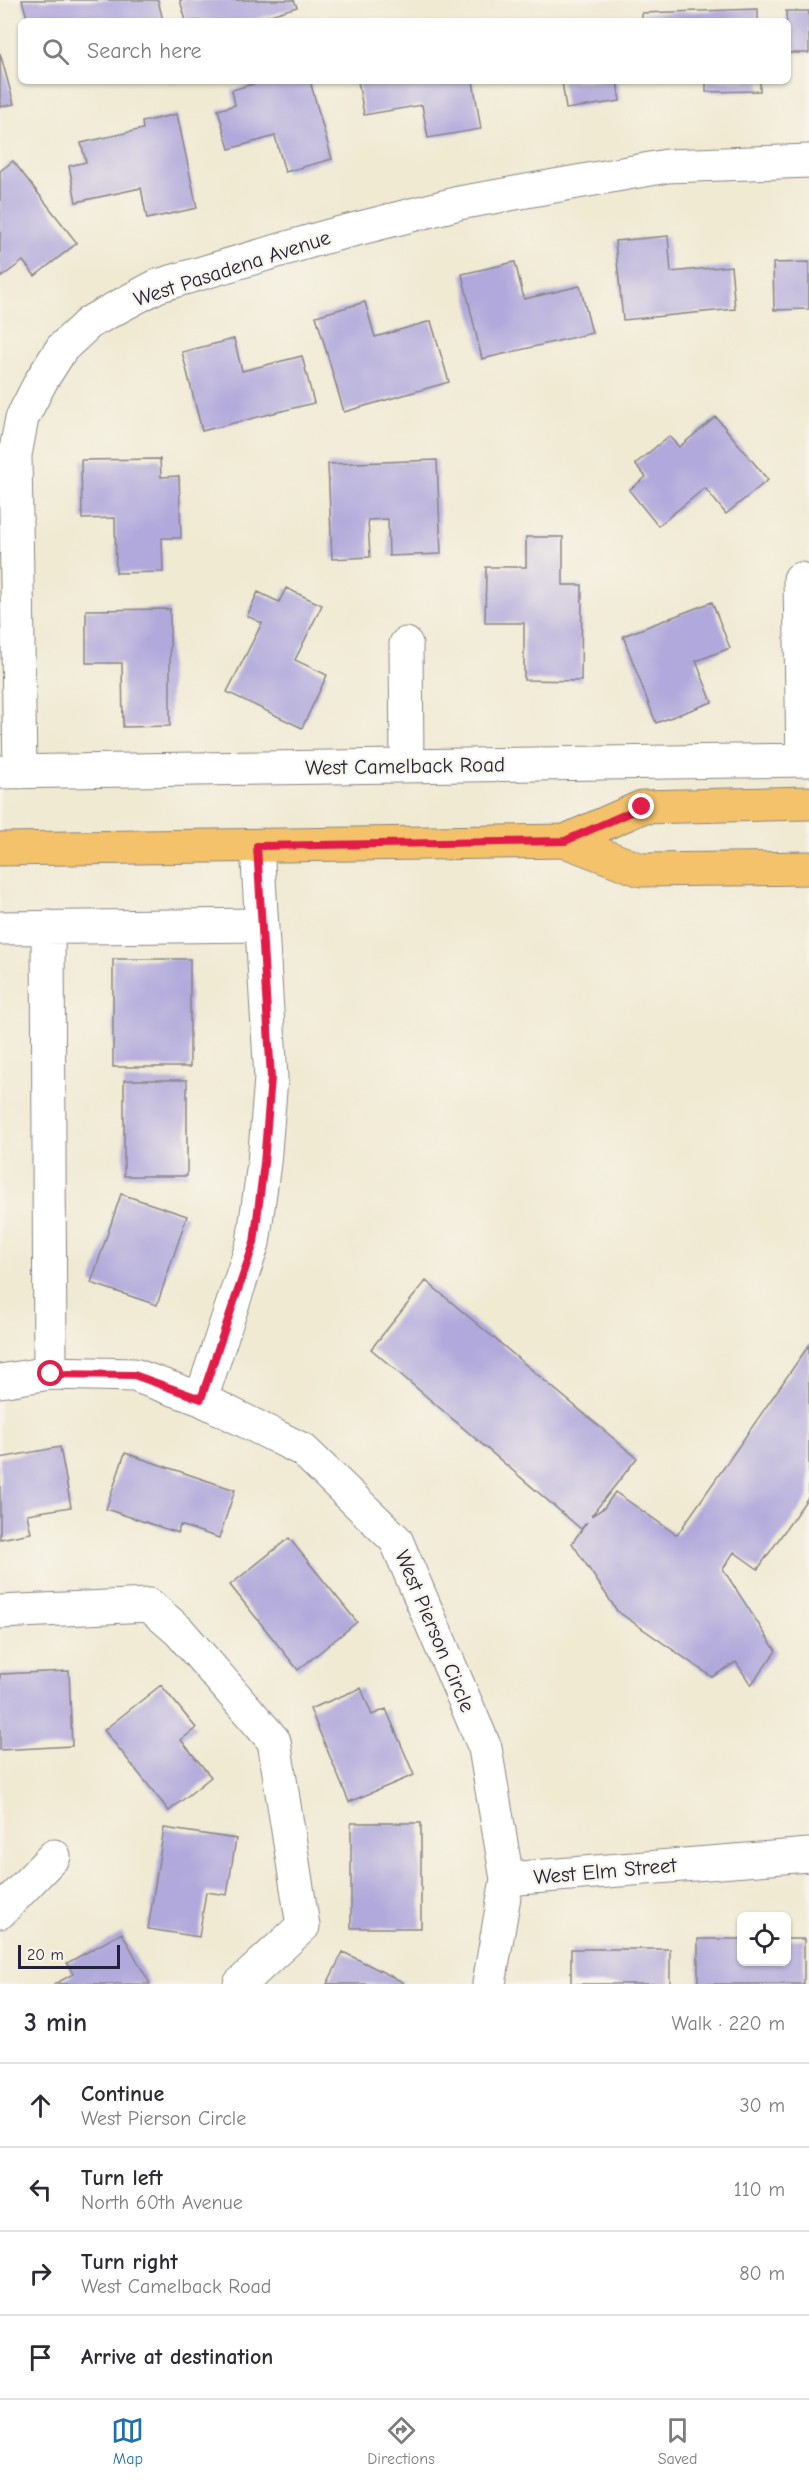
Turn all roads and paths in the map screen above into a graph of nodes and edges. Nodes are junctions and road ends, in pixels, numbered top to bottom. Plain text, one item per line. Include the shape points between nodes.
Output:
1 (809, 160) edge
2 (800, 579) dead end
3 (406, 644) dead end
4 (806, 760) edge
5 (407, 766) junction
6 (10, 772) edge
7 (809, 803) edge
8 (565, 841) junction
9 (257, 846) junction
10 (0, 849) edge
11 (809, 868) edge
12 (261, 925) junction
13 (48, 927) junction
14 (0, 928) edge
15 (51, 1374) junction
16 (0, 1381) edge
17 (201, 1399) junction
18 (0, 1612) edge
19 (809, 1855) edge
20 (54, 1856) dead end
21 (507, 1879) junction
22 (0, 1912) edge
23 (240, 1984) edge
24 (489, 1984) edge

1 - 6 street, West Pasadena Avenue via 667,166 459,203 157,286 90,322 62,348 40,381 22,418 15,455
2 - 4 street
3 - 5 street
4 - 5 street, West Camelback Road
5 - 6 street, West Camelback Road
7 - 8 main road via 642,807
8 - 9 main road
8 - 11 main road via 641,870
9 - 10 main road
9 - 12 street
12 - 13 street
12 - 17 street via 271,1078 254,1243
13 - 14 street
13 - 15 street
15 - 16 street, West Pierson Circle
15 - 17 street, West Pierson Circle via 134,1375
17 - 21 street, West Pierson Circle via 303,1450 396,1540 485,1748
18 - 23 street via 149,1605 178,1630 274,1742 303,1926
19 - 21 street, West Elm Street
20 - 22 street
21 - 24 street, West Elm Street

